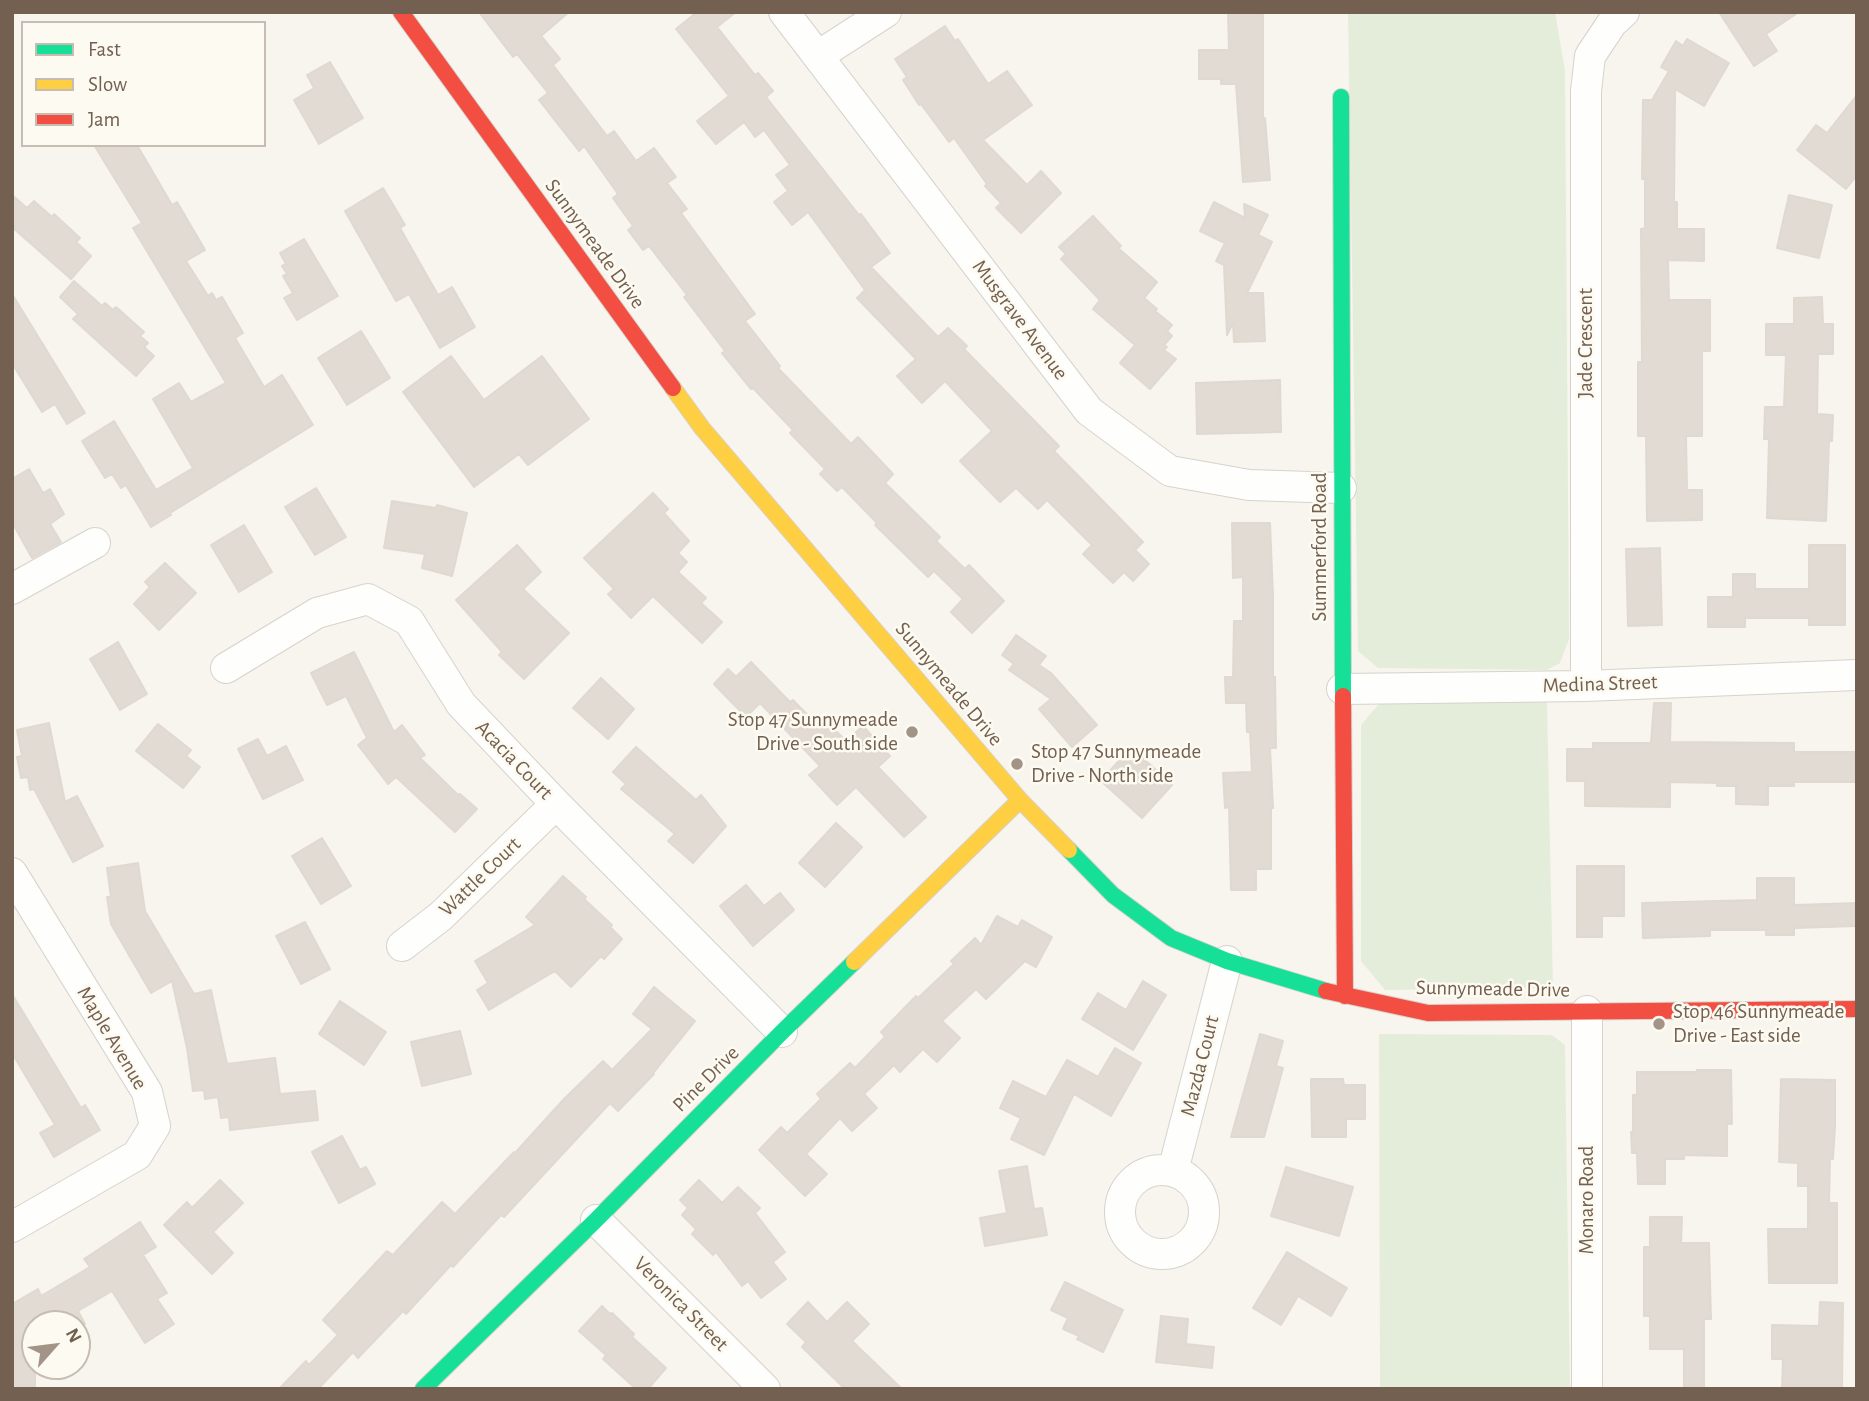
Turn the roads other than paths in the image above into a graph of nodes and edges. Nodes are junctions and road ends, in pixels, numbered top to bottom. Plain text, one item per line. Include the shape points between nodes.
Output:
1 (401, 12) edge
2 (784, 12) edge
3 (886, 12) edge
4 (1624, 12) edge
5 (818, 56) junction
6 (1341, 97) dead end
7 (1340, 488) junction
8 (96, 543) dead end
9 (12, 589) edge
10 (226, 668) dead end
11 (1857, 675) edge
12 (1586, 685) junction
13 (1342, 689) junction
14 (1020, 800) junction
15 (556, 804) junction
16 (12, 873) edge
17 (401, 946) dead end
18 (1227, 961) junction
19 (1345, 996) junction
20 (1857, 1009) edge
21 (1587, 1011) junction
22 (782, 1032) junction
23 (1173, 1171) dead end
24 (596, 1220) junction
25 (12, 1227) edge
26 (423, 1389) edge
27 (765, 1389) edge
28 (1587, 1389) edge

1 - 14 street, Sunnymeade Drive via 702,428
2 - 5 street, Musgrave Avenue
3 - 5 street
4 - 12 street, Jade Crescent via 1590,56 1586,91
5 - 7 street, Musgrave Avenue via 1089,411 1170,471 1249,485
6 - 7 street, Summerford Road
7 - 13 street, Summerford Road
8 - 9 street
10 - 15 street, Acacia Court via 317,613 368,599 409,621 461,704
11 - 12 street, Medina Street
12 - 13 street, Medina Street
13 - 19 street, Summerford Road
14 - 18 street, Sunnymeade Drive via 1113,895 1171,938
14 - 22 street, Pine Drive
15 - 17 street, Wattle Court via 441,916
15 - 22 street, Acacia Court
16 - 25 street, Maple Avenue via 146,1092 155,1126 137,1155
18 - 19 street, Sunnymeade Drive
18 - 23 street, Mazda Court
19 - 21 street, Sunnymeade Drive via 1428,1013
20 - 21 street, Sunnymeade Drive
21 - 28 street, Monaro Road
22 - 24 street, Pine Drive
24 - 26 street, Pine Drive
24 - 27 street, Veronica Street

